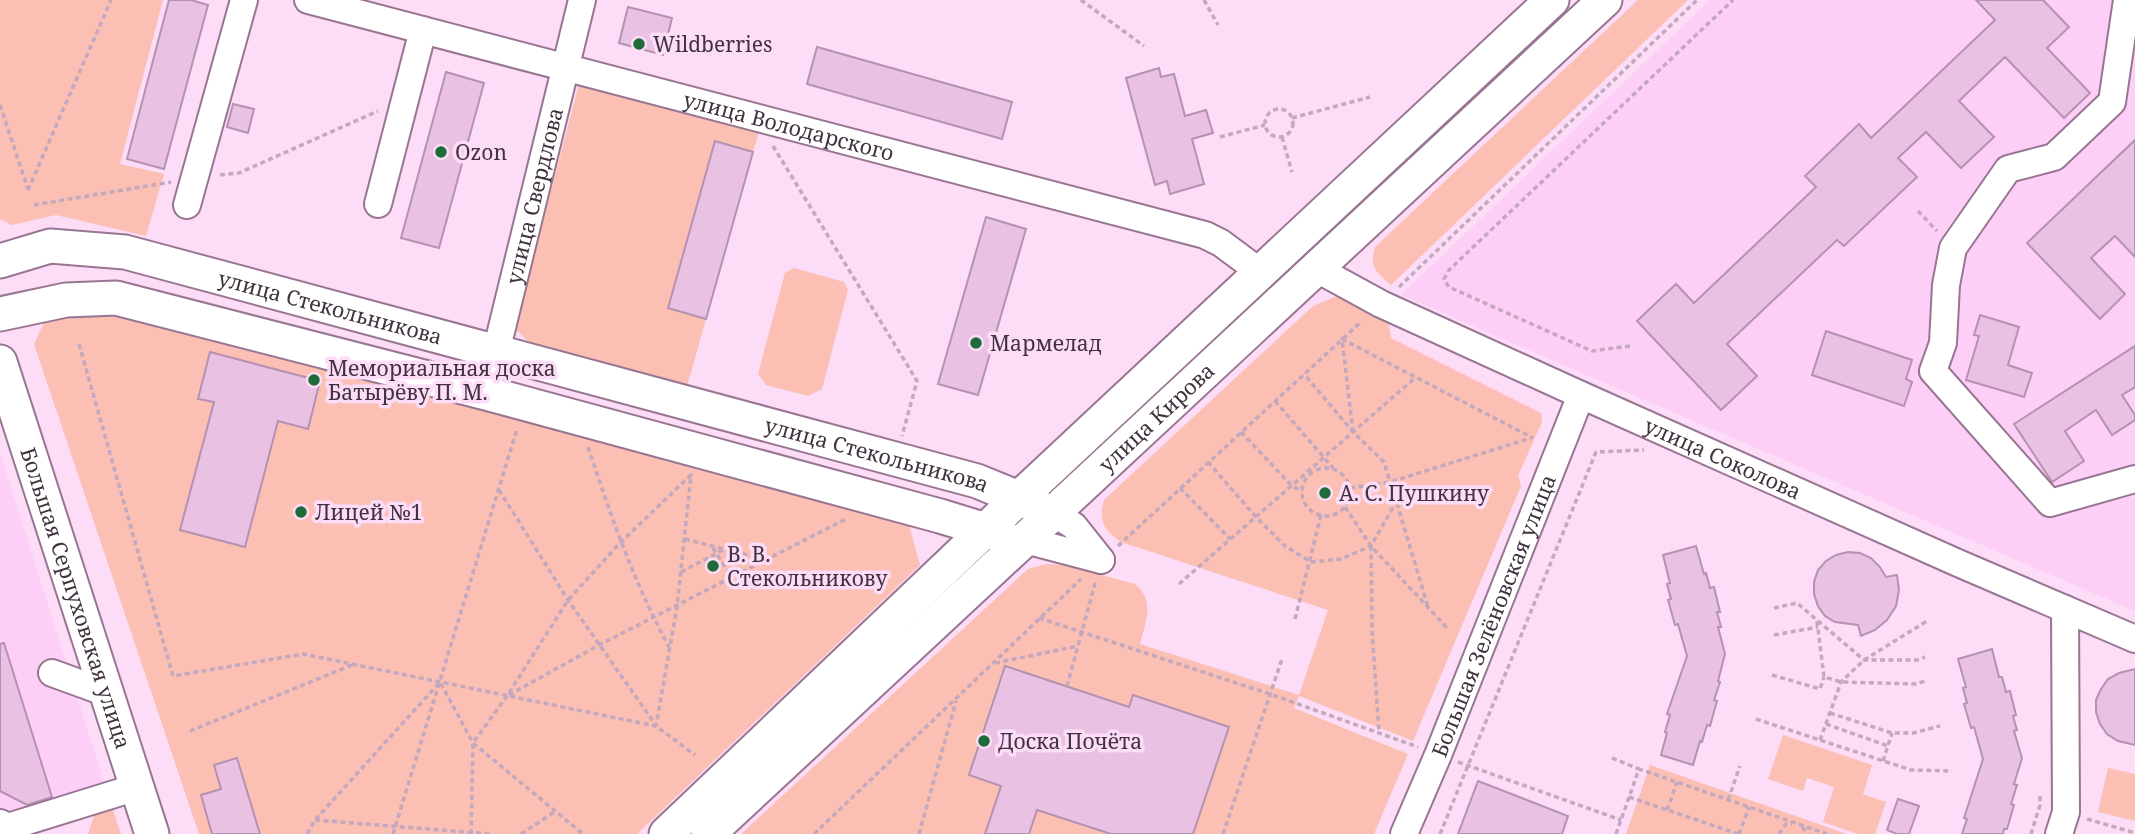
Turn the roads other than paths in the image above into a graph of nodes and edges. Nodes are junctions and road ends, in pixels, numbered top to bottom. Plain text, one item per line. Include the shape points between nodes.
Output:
1 (244, 0) edge
2 (308, 0) edge
3 (582, 0) edge
4 (1552, 0) edge
5 (1605, 0) edge
6 (2127, 0) edge
7 (423, 30) junction
8 (565, 68) junction
9 (378, 204) dead end
10 (187, 205) dead end
11 (1286, 248) junction
12 (0, 261) edge
13 (1317, 268) junction
14 (1260, 272) junction
15 (0, 314) edge
16 (496, 352) junction
17 (1, 369) edge
18 (486, 393) junction
19 (1581, 394) junction
20 (2135, 479) edge
21 (1020, 497) junction
22 (1053, 513) junction
23 (985, 530) junction
24 (1025, 540) junction
25 (2065, 609) junction
26 (2135, 639) edge
27 (52, 673) dead end
28 (107, 693) junction
29 (137, 787) junction
30 (0, 823) edge
31 (2062, 823) edge
32 (152, 834) edge
33 (666, 834) edge
34 (708, 834) edge
35 (1404, 834) edge

1 - 10 street
2 - 7 street, улица Володарского
3 - 8 street, улица Свердлова
4 - 11 main road, улица Кирова
5 - 13 main road, улица Кирова
6 - 20 street via 2112,102 2054,157 2008,169 1953,248 1942,343 1933,371 2050,503
7 - 8 street, улица Володарского
7 - 9 street
8 - 14 street, улица Володарского via 1205,235
8 - 16 street, улица Свердлова
11 - 13 main road
11 - 14 main road, улица Кирова
12 - 16 main road, улица Стекольникова via 50,246 125,252
13 - 19 street, улица Соколова via 1381,304
13 - 22 main road, улица Кирова
14 - 21 main road, улица Кирова
15 - 18 main road, улица Стекольникова via 66,300 116,298
16 - 18 street, улица Свердлова
16 - 21 main road, улица Стекольникова via 977,481
17 - 28 main road, Большая Серпуховская улица
18 - 23 main road, улица Стекольникова
19 - 25 street, улица Соколова
19 - 35 street, Большая Зелёновская улица
21 - 22 main road, улица Стекольникова
21 - 23 main road, улица Кирова
22 - 23 main road
22 - 24 main road, улица Кирова
22 - 24 street via 1074,526 1101,560
23 - 24 main road, улица Стекольникова
23 - 33 main road, улица Кирова
24 - 34 main road, улица Кирова
25 - 26 street, улица Соколова
25 - 31 street
27 - 28 street
28 - 29 main road, Большая Серпуховская улица
29 - 30 street via 8,827
29 - 32 main road, Большая Серпуховская улица

